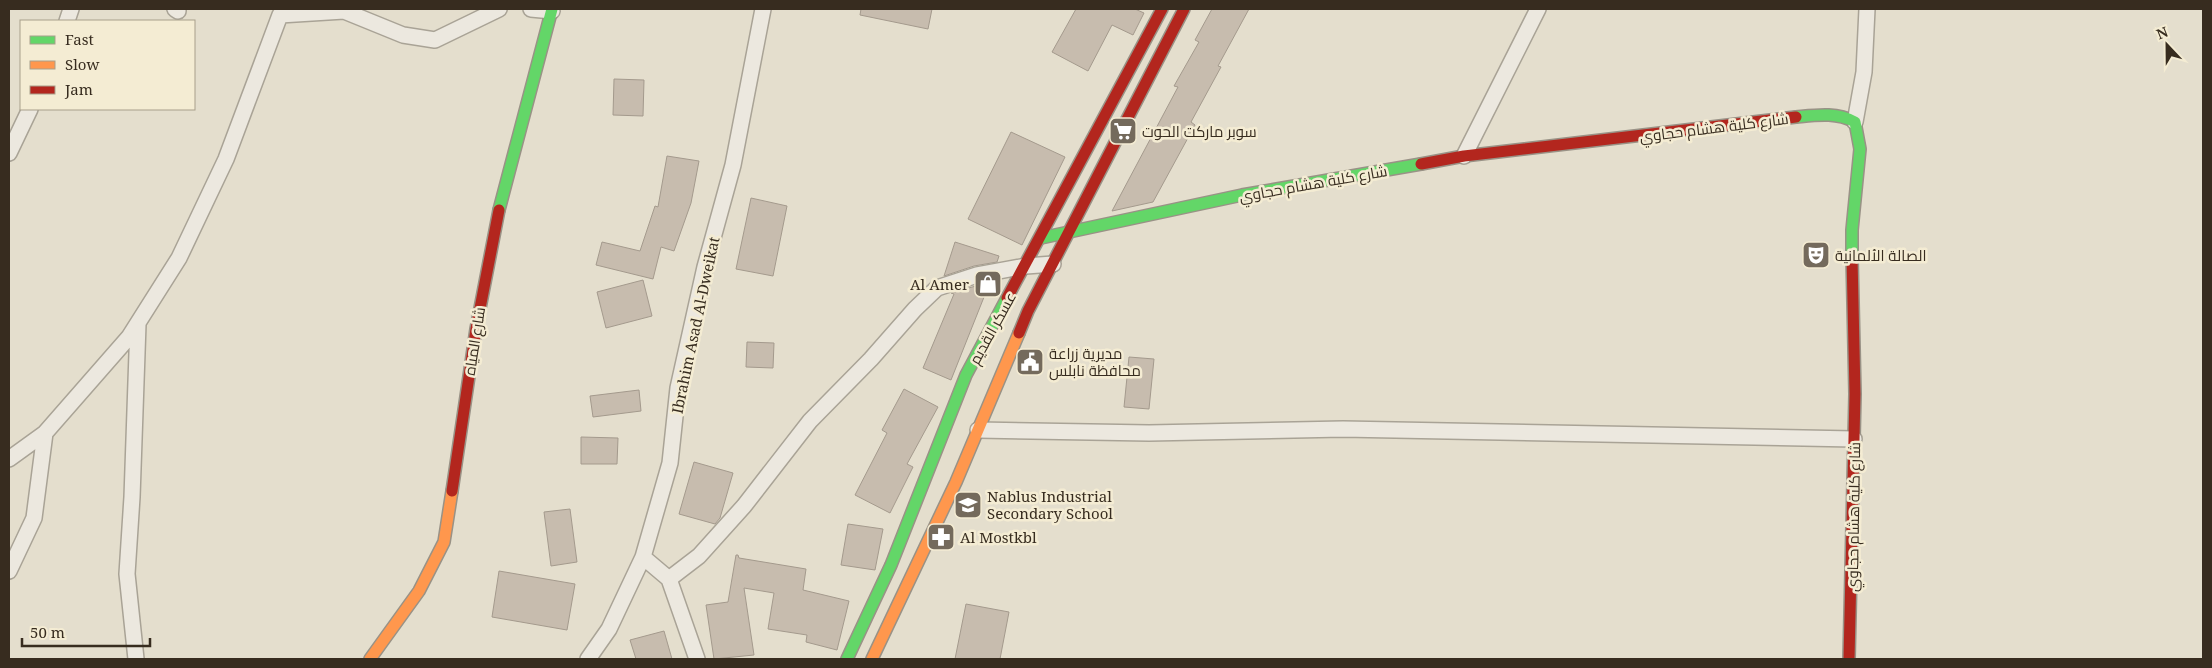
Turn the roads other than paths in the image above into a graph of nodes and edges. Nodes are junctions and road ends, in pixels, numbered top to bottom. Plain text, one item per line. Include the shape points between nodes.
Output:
1 (499, 9) edge
2 (532, 9) edge
3 (763, 9) edge
4 (1162, 9) edge
5 (1184, 9) edge
6 (1538, 9) edge
7 (1867, 9) edge
8 (552, 10) edge
9 (30, 110) edge
10 (1856, 122) junction
11 (9, 153) edge
12 (1464, 156) junction
13 (1070, 231) junction
14 (1041, 238) junction
15 (1053, 264) junction
16 (1026, 266) junction
17 (138, 323) junction
18 (978, 430) junction
19 (46, 434) junction
20 (1854, 439) junction
21 (9, 459) edge
22 (643, 557) junction
23 (9, 571) edge
24 (669, 579) junction
25 (136, 659) edge
26 (370, 659) edge
27 (588, 659) edge
28 (696, 659) edge
29 (847, 659) edge
30 (872, 659) edge
31 (1850, 659) edge

1 - 17 street via 435,40 404,35 344,10 280,14 226,160 178,258
2 - 8 street
3 - 22 street, Ibrahim Asad Al-Dweikat via 733,165 705,267 678,388 670,463
4 - 14 street, عسكر القديم
5 - 13 street, عسكر القديم
6 - 12 street
7 - 10 street via 1864,72
8 - 26 street, شارع المياه via 500,204 476,330 444,542 419,592
9 - 11 street
10 - 12 street, شارع كلية هشام حجاوي via 1824,114
10 - 20 street, شارع كلية هشام حجاوي via 1860,149 1852,230
12 - 13 street, شارع كلية هشام حجاوي via 1242,195
13 - 14 street, شارع كلية هشام حجاوي
13 - 15 street, عسكر القديم
14 - 16 street, عسكر القديم
15 - 16 street
15 - 18 street, عسكر القديم via 1028,311
16 - 24 street via 968,278 932,292 810,421 744,506 699,556
16 - 29 street, عسكر القديم via 966,375 891,565
17 - 19 street
17 - 25 street via 127,574
18 - 20 street via 1149,433 1343,429
18 - 30 street, عسكر القديم
19 - 21 street
19 - 23 street via 34,518
20 - 31 street, شارع كلية هشام حجاوي
22 - 24 street
22 - 27 street, Ibrahim Asad Al-Dweikat via 609,629
24 - 28 street

